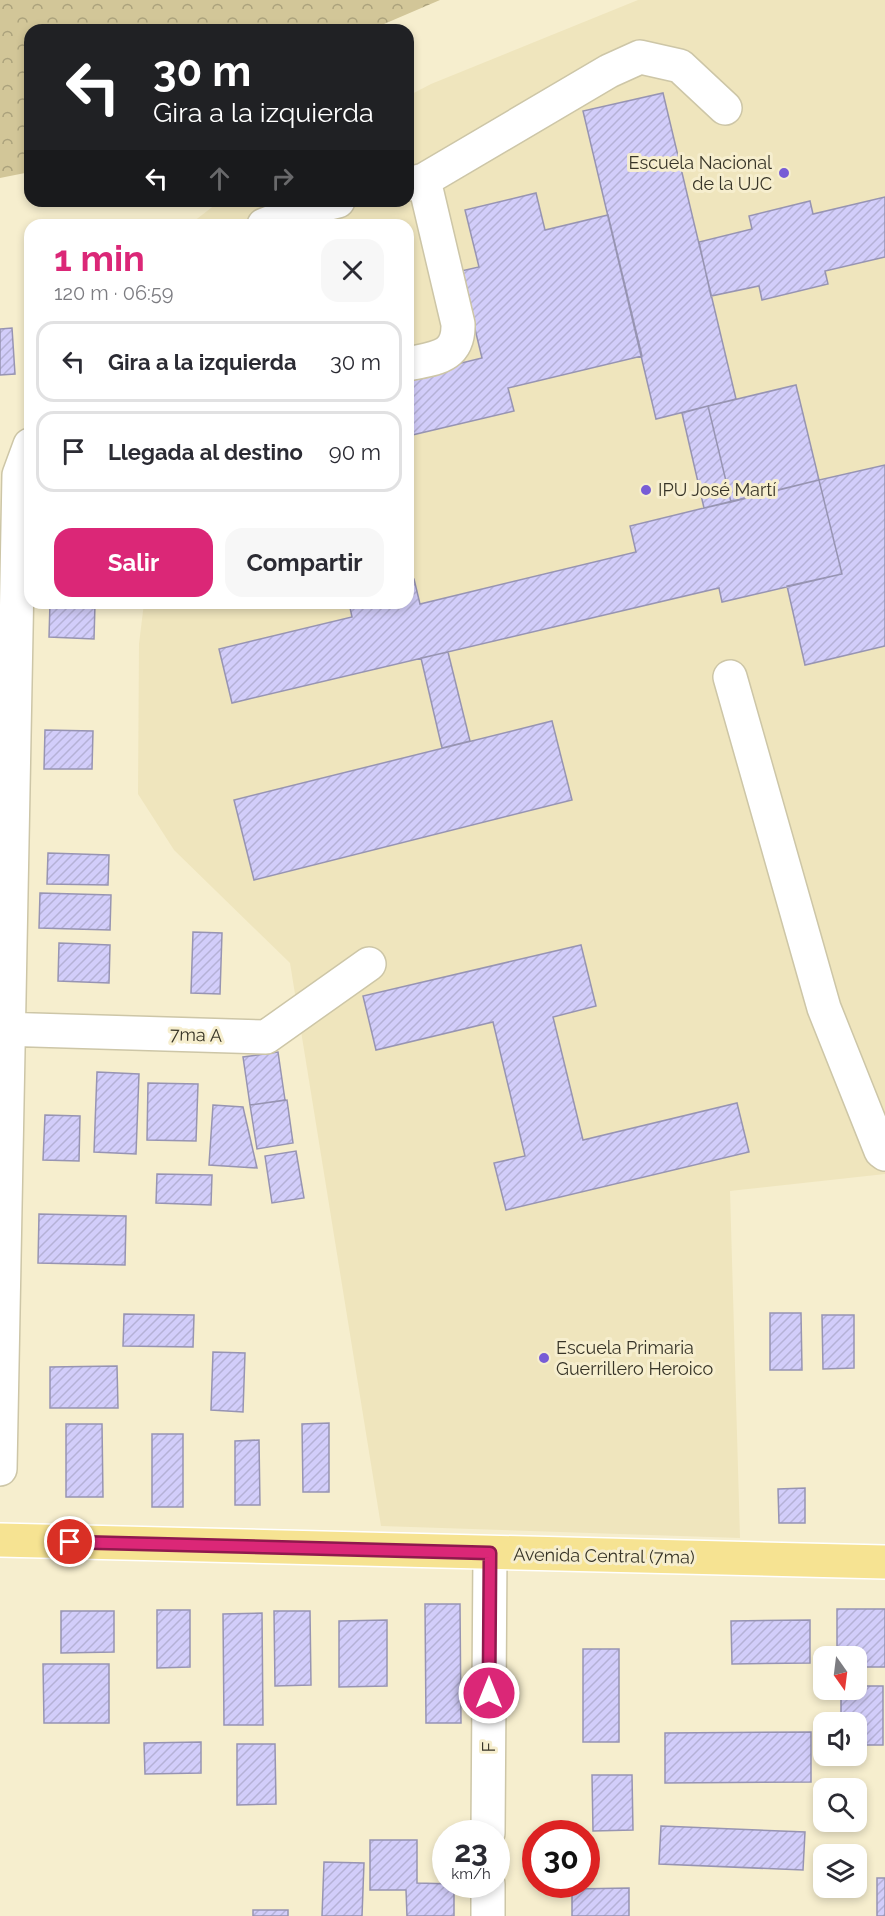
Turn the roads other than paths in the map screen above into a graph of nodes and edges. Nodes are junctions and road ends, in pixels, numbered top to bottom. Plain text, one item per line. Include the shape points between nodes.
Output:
1 (725, 108) dead end
2 (416, 182) edge
3 (326, 207) edge
4 (307, 217) edge
5 (414, 363) edge
6 (24, 464) edge
7 (730, 677) dead end
8 (369, 964) dead end
9 (5, 1029) edge
10 (885, 1154) edge
11 (0, 1469) edge
12 (0, 1540) edge
13 (490, 1553) junction
14 (885, 1562) edge
15 (489, 1820) edge
16 (488, 1898) edge
17 (488, 1916) edge

1 - 2 street via 680,66 640,57
2 - 5 street via 459,338 441,356
3 - 4 street
6 - 9 street via 20,476
7 - 10 street via 824,1008
8 - 9 street, 7ma A via 266,1037
9 - 11 street
12 - 13 main road, Avenida Central (7ma)
13 - 14 main road, Avenida Central (7ma)
13 - 15 street, F
16 - 17 street

